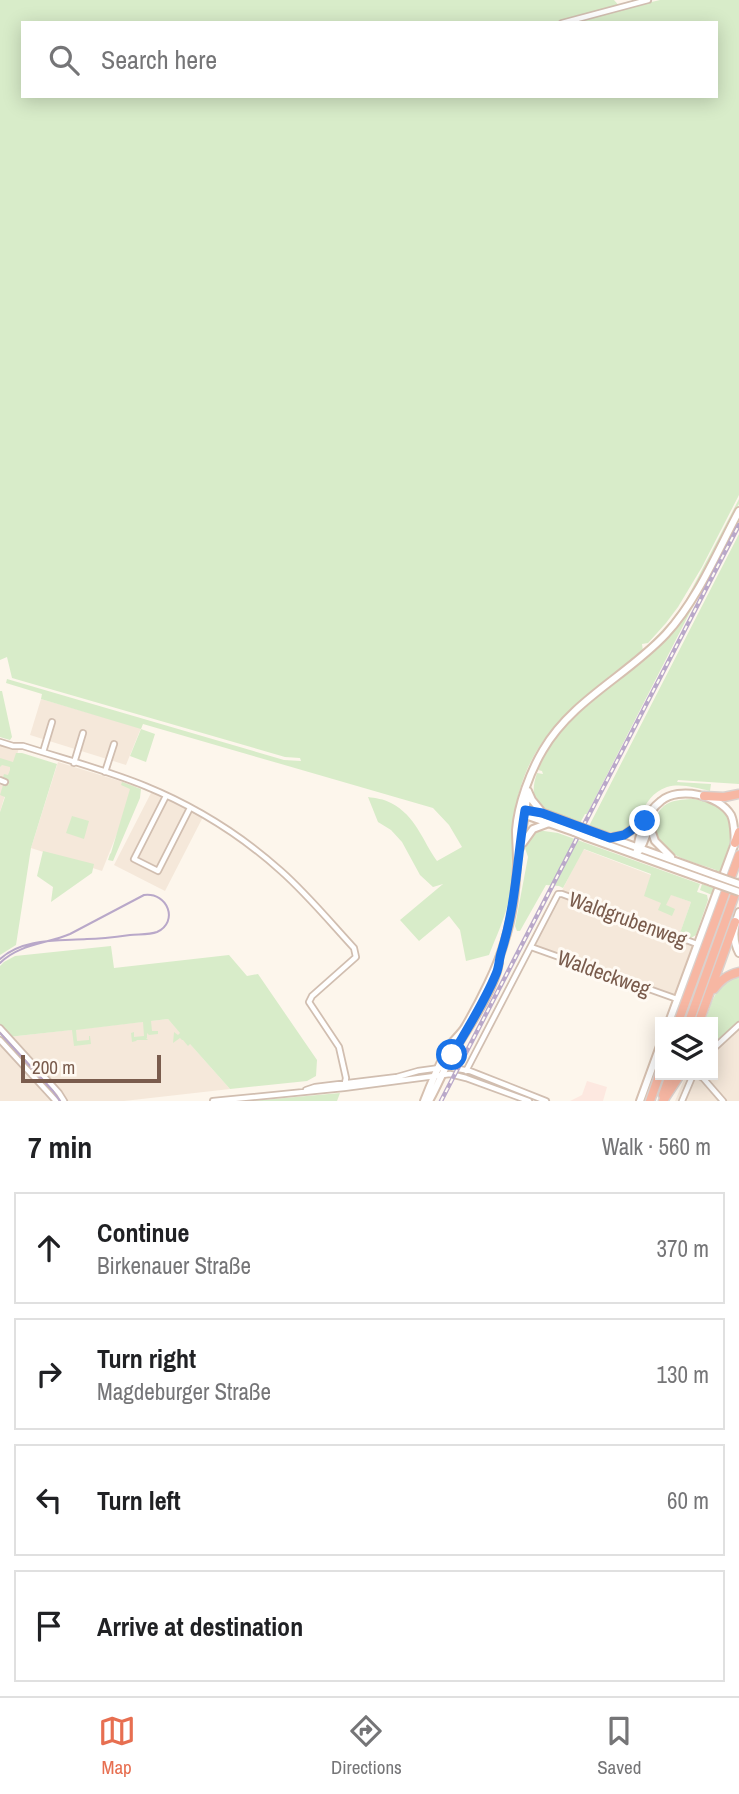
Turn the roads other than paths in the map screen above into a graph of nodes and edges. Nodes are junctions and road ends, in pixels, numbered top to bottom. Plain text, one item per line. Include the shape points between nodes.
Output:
1 (648, 0) edge
2 (569, 21) edge
3 (739, 511) edge
4 (52, 722) dead end
5 (83, 733) dead end
6 (0, 742) edge
7 (114, 744) dead end
8 (43, 752) junction
9 (74, 762) junction
10 (105, 772) junction
11 (527, 788) junction
12 (739, 794) edge
13 (166, 796) junction
14 (704, 796) junction
15 (190, 808) junction
16 (523, 811) junction
17 (542, 813) junction
18 (549, 823) junction
19 (647, 823) junction
20 (576, 829) junction
21 (739, 832) edge
22 (587, 833) junction
23 (610, 838) junction
24 (735, 843) junction
25 (520, 848) junction
26 (638, 850) junction
27 (739, 855) edge
28 (675, 861) junction
29 (517, 864) junction
30 (712, 878) junction
31 (739, 884) edge
32 (739, 892) edge
33 (739, 912) edge
34 (736, 922) junction
35 (697, 944) junction
36 (531, 947) junction
37 (739, 953) edge
38 (739, 972) edge
39 (708, 997) junction
40 (677, 999) junction
41 (671, 1017) edge
42 (680, 1017) edge
43 (691, 1017) edge
44 (701, 1017) edge
45 (739, 1025) edge
46 (0, 1028) edge
47 (0, 1040) edge
48 (718, 1044) edge
49 (655, 1059) edge
50 (441, 1071) junction
51 (466, 1071) junction
52 (658, 1080) edge
53 (668, 1080) edge
54 (677, 1080) edge
55 (693, 1080) edge
56 (705, 1080) edge
57 (344, 1085) junction
58 (56, 1101) edge
59 (64, 1101) edge
60 (213, 1101) edge
61 (426, 1101) edge
62 (529, 1101) edge
63 (546, 1101) edge
64 (640, 1101) edge
65 (650, 1101) edge
66 (662, 1101) edge
67 (682, 1101) edge
68 (723, 1101) edge

1 - 2 street
3 - 11 main road via 676,623 566,719 542,751
4 - 8 street
5 - 9 street
6 - 8 street
7 - 10 street
8 - 9 street
9 - 10 street
10 - 13 street
11 - 16 main road
11 - 17 main road
12 - 14 highway
13 - 15 street
13 - 15 street via 134,859 158,871
14 - 19 main road via 671,795 651,812
14 - 24 main road via 731,816
15 - 57 street via 281,871 354,948 356,957 309,1002 339,1047
16 - 17 main road
16 - 18 main road
16 - 25 main road
16 - 29 main road via 516,831
17 - 20 main road
18 - 20 main road
18 - 25 main road via 533,829
19 - 23 main road
19 - 26 main road
19 - 28 main road via 659,847
20 - 22 main road, bridge
21 - 24 highway
22 - 23 main road
22 - 26 main road
23 - 26 main road
24 - 35 main road
25 - 29 main road
26 - 28 main road
26 - 30 main road
27 - 42 highway
28 - 30 main road
29 - 50 main road via 511,921 498,971
30 - 31 main road, bridge
30 - 32 main road, bridge
31 - 43 highway
33 - 34 main road
34 - 37 main road via 734,939
34 - 39 highway
35 - 36 street, Waldgrubenweg via 558,894
35 - 40 main road
36 - 40 street, Waldeckweg
36 - 51 street
38 - 39 highway via 728,975
39 - 44 highway
40 - 41 main road
45 - 48 street
46 - 59 street
47 - 58 street
49 - 64 main road
50 - 51 street
50 - 57 street
50 - 57 street
50 - 61 main road
50 - 62 street
51 - 63 street
52 - 65 highway
53 - 66 highway
54 - 66 highway
55 - 67 street
56 - 68 street
57 - 60 street

